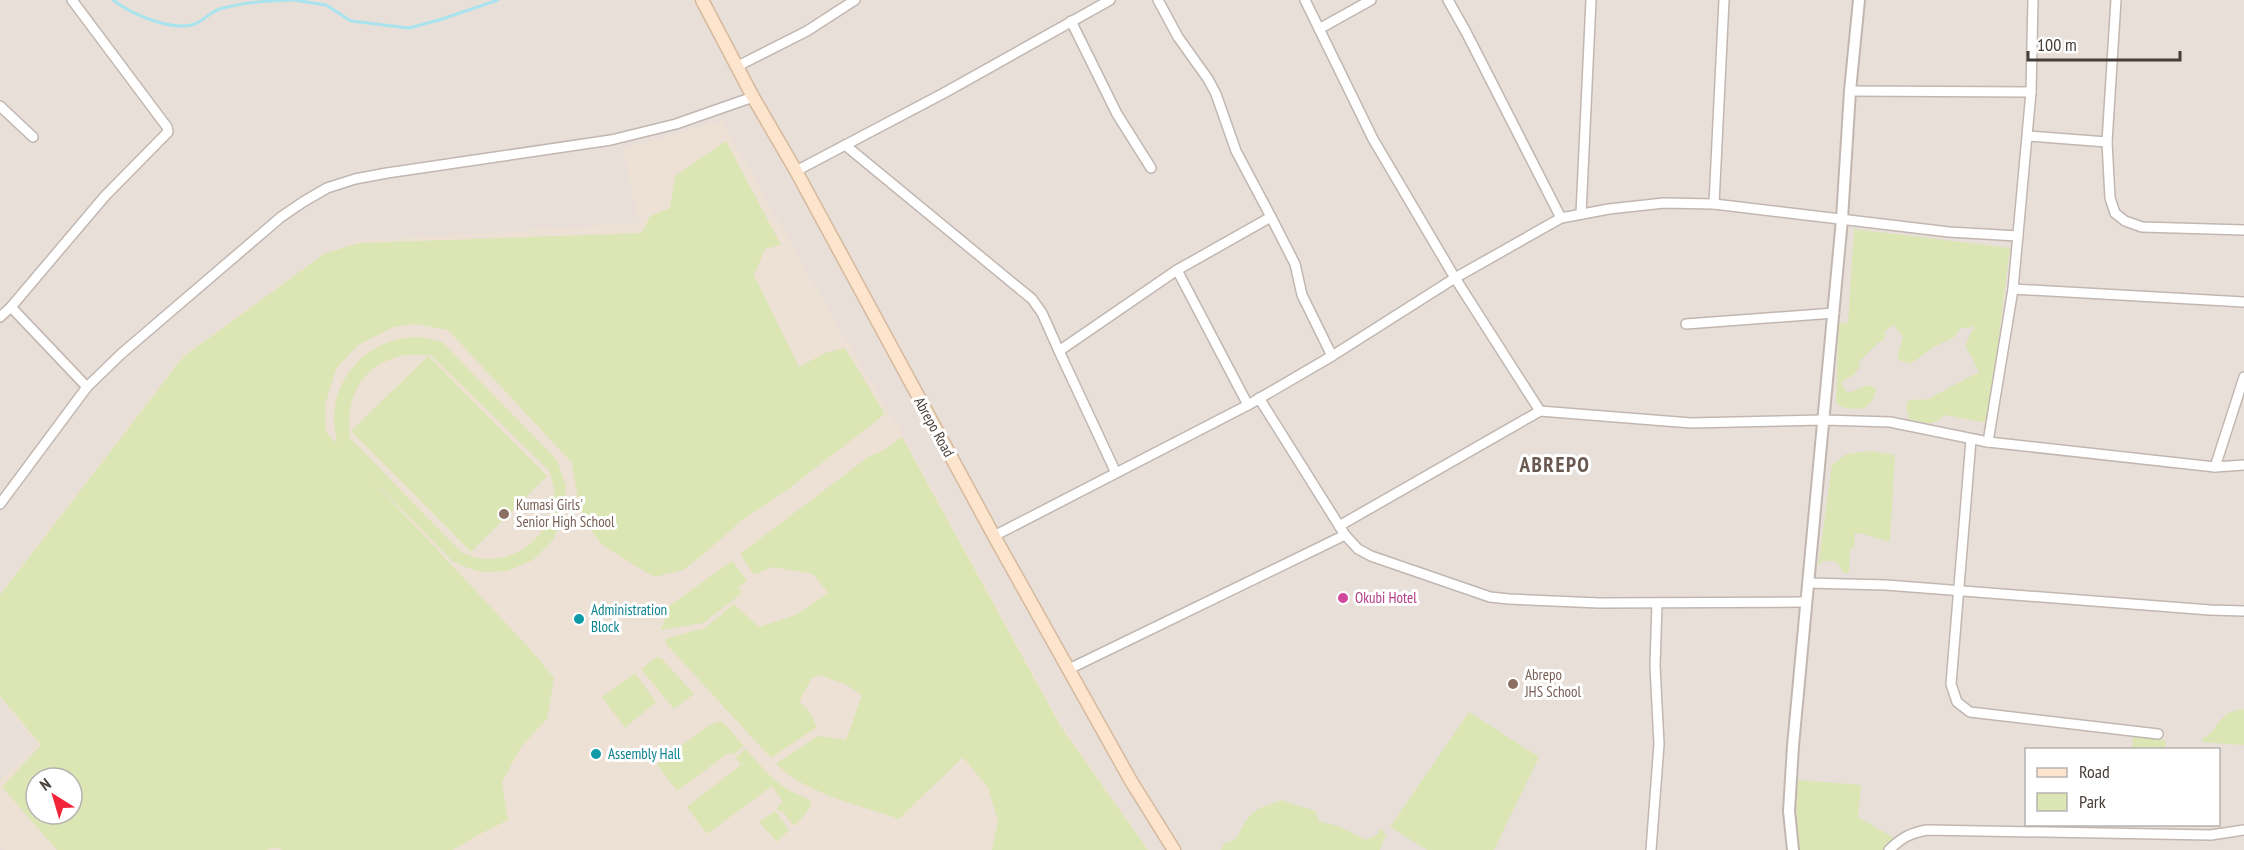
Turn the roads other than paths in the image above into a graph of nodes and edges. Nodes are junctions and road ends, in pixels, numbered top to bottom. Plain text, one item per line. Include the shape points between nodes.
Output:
1 (72, 0) edge
2 (702, 0) edge
3 (855, 0) edge
4 (1110, 0) edge
5 (1158, 0) edge
6 (1305, 0) edge
7 (1371, 0) edge
8 (1448, 0) edge
9 (1591, 0) edge
10 (1724, 0) edge
11 (1859, 0) edge
12 (2033, 0) edge
13 (2116, 0) edge
14 (1071, 21) junction
15 (1319, 29) junction
16 (736, 67) junction
17 (1850, 91) junction
18 (2031, 92) junction
19 (753, 97) junction
20 (0, 105) edge
21 (2028, 136) junction
22 (33, 137) dead end
23 (2107, 142) junction
24 (845, 145) junction
25 (1151, 168) dead end
26 (796, 171) junction
27 (1714, 204) junction
28 (1581, 214) junction
29 (1271, 217) junction
30 (1561, 218) junction
31 (1842, 219) junction
32 (2244, 230) edge
33 (2018, 236) junction
34 (1177, 270) junction
35 (1455, 278) junction
36 (2013, 289) junction
37 (2244, 302) edge
38 (11, 307) junction
39 (1834, 313) junction
40 (0, 317) edge
41 (1686, 324) dead end
42 (1059, 351) junction
43 (1332, 356) junction
44 (2244, 377) edge
45 (87, 387) junction
46 (1259, 398) junction
47 (1248, 405) junction
48 (1540, 411) junction
49 (1824, 420) junction
50 (1971, 440) junction
51 (1988, 442) junction
52 (2244, 465) edge
53 (2215, 467) junction
54 (1116, 473) junction
55 (0, 504) edge
56 (1339, 526) junction
57 (1345, 535) junction
58 (994, 536) junction
59 (1808, 583) junction
60 (1957, 590) junction
61 (1806, 602) junction
62 (1656, 603) junction
63 (2244, 611) edge
64 (1069, 669) junction
65 (2158, 734) dead end
66 (2244, 830) edge
67 (1174, 850) edge
68 (1651, 850) edge
69 (1793, 850) edge
70 (1889, 850) edge

1 - 38 street via 168,132 105,196
2 - 16 main road, Abrepo Road
3 - 16 street via 807,31
4 - 14 street
5 - 29 street via 1208,79 1236,151
6 - 15 street
7 - 15 street
8 - 30 street
9 - 28 street
10 - 27 street
11 - 17 street
12 - 18 street
13 - 23 street
14 - 24 street
14 - 25 street via 1117,114
15 - 35 street via 1373,139
16 - 19 main road, Abrepo Road
17 - 18 street
17 - 31 street
18 - 21 street
19 - 26 main road, Abrepo Road
19 - 45 street via 676,124 611,140 409,169 327,188 281,217
20 - 22 street
21 - 23 street
21 - 33 street
23 - 32 street via 2110,198 2115,213 2125,221 2142,227
24 - 26 street
24 - 42 street via 1032,300
26 - 58 main road, Abrepo Road
27 - 28 street via 1664,203
27 - 31 street
28 - 30 street
29 - 34 street
29 - 43 street via 1295,264 1302,296
30 - 35 street
31 - 33 street
31 - 39 street
33 - 36 street
34 - 42 street
34 - 47 street
35 - 43 street
35 - 48 street
36 - 37 street
36 - 51 street
38 - 40 street
38 - 45 street
39 - 41 street
39 - 49 street
42 - 54 street
43 - 46 street
44 - 53 street
45 - 55 street
46 - 47 street
46 - 56 street
47 - 54 street
48 - 49 street via 1691,423
48 - 56 street
49 - 50 street via 1890,422
49 - 59 street
50 - 51 street
50 - 60 street
51 - 53 street
52 - 53 street
54 - 58 street
56 - 57 street
57 - 62 street via 1371,556 1490,597
57 - 64 street
58 - 64 main road, Abrepo Road
59 - 60 street
59 - 61 street
60 - 63 street
60 - 65 street via 1950,684 1957,702 1970,712
61 - 62 street
61 - 69 street via 1789,812
62 - 68 street via 1659,744
64 - 67 main road, Abrepo Road
66 - 70 street via 2211,834 1927,830 1911,833

